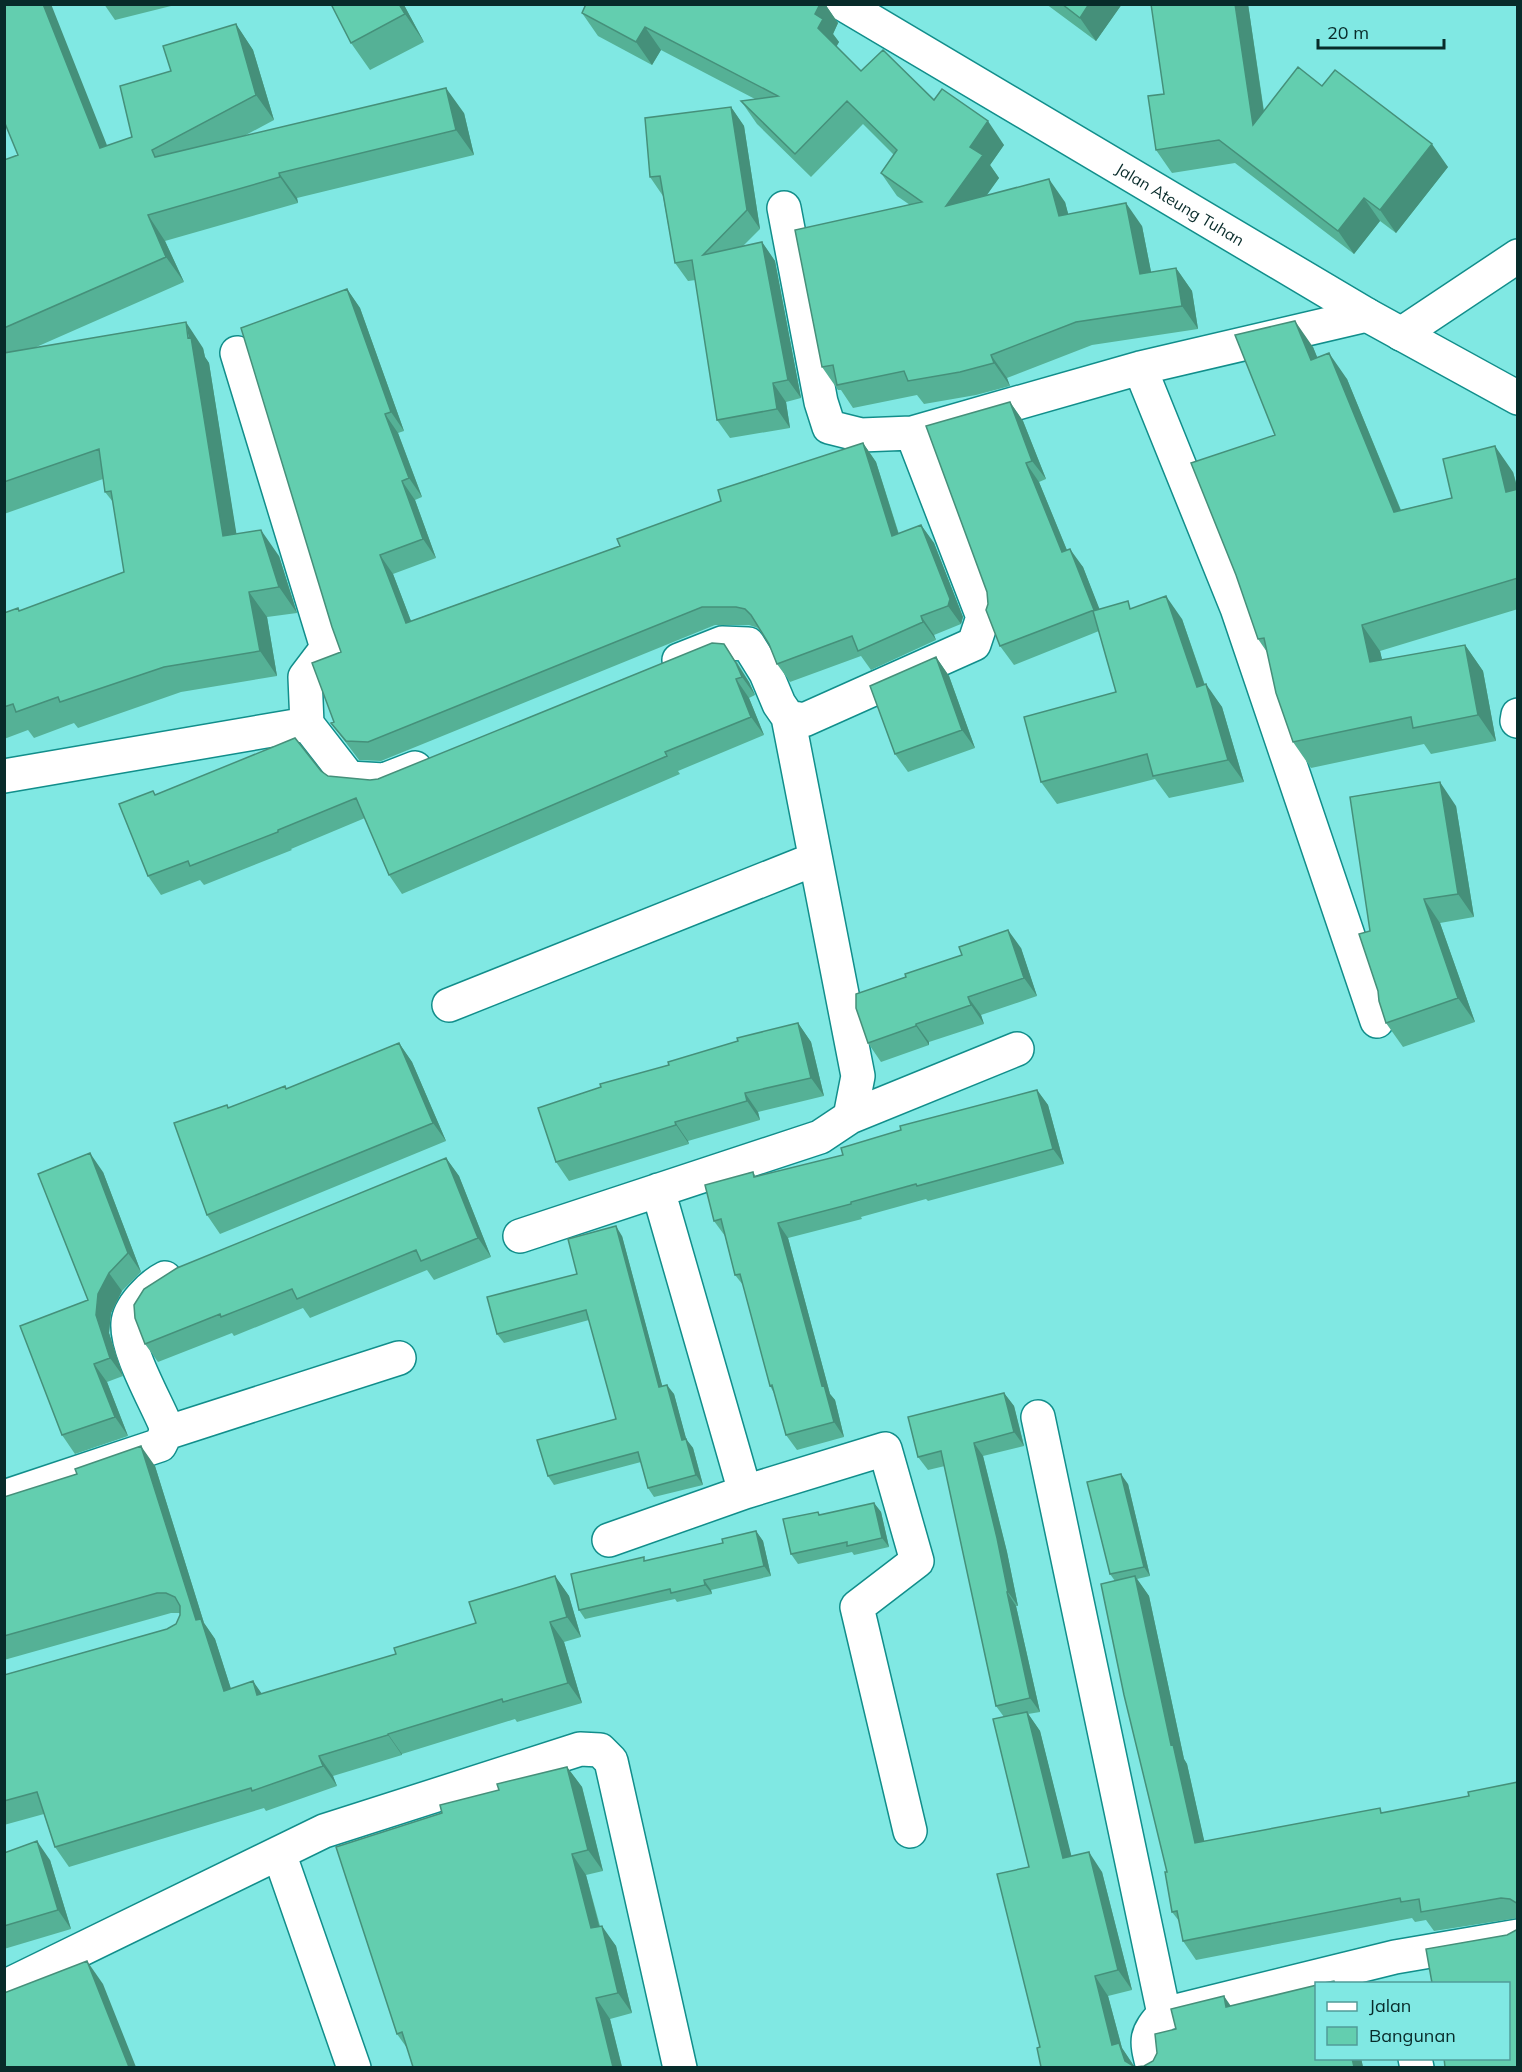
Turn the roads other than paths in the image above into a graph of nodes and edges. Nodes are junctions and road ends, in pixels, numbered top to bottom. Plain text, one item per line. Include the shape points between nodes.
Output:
1 (843, 4) edge
2 (784, 208) dead end
3 (1518, 256) edge
4 (1367, 315) junction
5 (1401, 334) junction
6 (237, 353) dead end
7 (1140, 368) junction
8 (1518, 398) edge
9 (912, 434) junction
10 (657, 669) edge
11 (1518, 715) edge
12 (788, 717) junction
13 (1517, 721) edge
14 (307, 724) junction
15 (438, 758) edge
16 (4, 776) edge
17 (816, 859) junction
18 (449, 1005) dead end
19 (1377, 1020) edge
20 (1017, 1048) dead end
21 (850, 1117) junction
22 (658, 1190) junction
23 (520, 1236) dead end
24 (188, 1267) edge
25 (399, 1358) dead end
26 (1038, 1417) dead end
27 (166, 1433) junction
28 (745, 1492) junction
29 (4, 1497) edge
30 (609, 1540) dead end
31 (910, 1831) dead end
32 (279, 1853) junction
33 (1518, 1936) edge
34 (1397, 1970) edge
35 (1333, 1982) edge
36 (1315, 1985) edge
37 (4, 1987) edge
38 (1164, 2014) junction
39 (354, 2067) edge
40 (680, 2067) edge
41 (1153, 2067) edge

1 - 4 street, Jalan Ateung Tuhan
2 - 9 street via 829,427 861,435
3 - 5 street
4 - 5 street, Jalan Ateung Tuhan
4 - 7 street
5 - 8 street, Jalan Ateung Tuhan
6 - 14 street via 327,648 305,677
7 - 9 street
7 - 19 street via 1237,608
9 - 12 street via 983,617 974,644 804,720
10 - 12 street via 722,643 748,644
11 - 13 street
12 - 17 street
14 - 15 street via 349,778 384,780
14 - 16 street
17 - 18 street
17 - 21 street via 858,1076
20 - 21 street
21 - 22 street via 820,1137
22 - 23 street
22 - 28 street
24 - 27 street via 160,1281 140,1298 128,1321 130,1344
25 - 27 street
26 - 38 street
27 - 29 street via 160,1445
28 - 30 street
28 - 31 street via 885,1449 917,1561 857,1607
32 - 37 street
32 - 39 street
32 - 40 street via 324,1831 580,1749 600,1750 611,1761
33 - 34 street
34 - 35 street
36 - 38 street
38 - 41 street via 1151,2028 1147,2044

